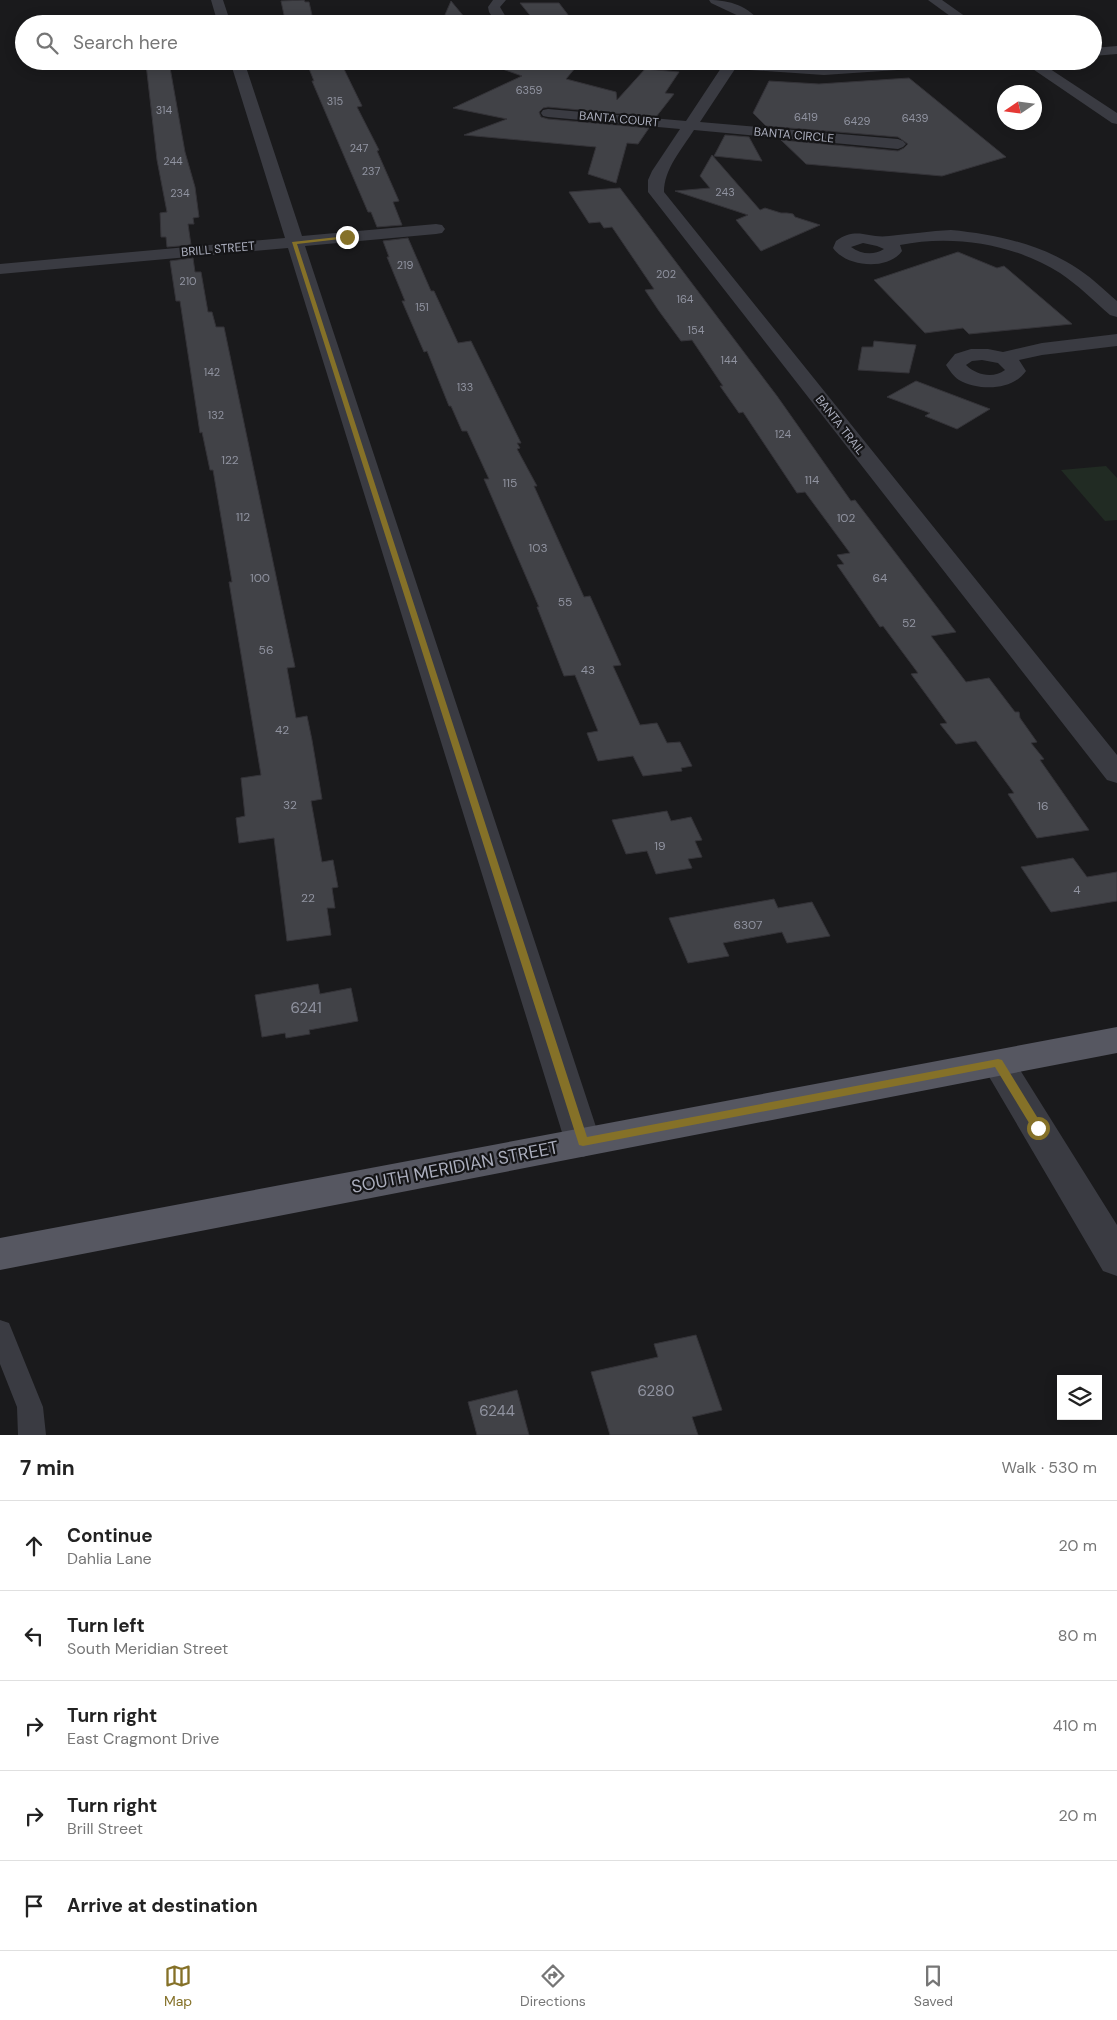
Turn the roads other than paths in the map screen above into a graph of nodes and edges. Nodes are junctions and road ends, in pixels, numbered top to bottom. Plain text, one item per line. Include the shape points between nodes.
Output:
1 (217, 0) edge
2 (500, 0) edge
3 (715, 0) edge
4 (934, 0) edge
5 (222, 15) edge
6 (496, 15) edge
7 (748, 15) edge
8 (956, 15) edge
9 (1117, 50) edge
10 (1102, 51) edge
11 (240, 70) edge
12 (726, 70) edge
13 (803, 70) edge
14 (851, 70) edge
15 (1042, 70) edge
16 (548, 113) dead end
17 (1117, 120) edge
18 (689, 126) junction
19 (898, 144) dead end
20 (436, 229) dead end
21 (294, 242) junction
22 (886, 242) dead end
23 (0, 269) edge
24 (1117, 311) edge
25 (1117, 340) edge
26 (1002, 358) dead end
27 (1117, 774) edge
28 (1117, 1040) edge
29 (998, 1063) junction
30 (583, 1142) junction
31 (0, 1254) edge
32 (1117, 1259) edge
33 (0, 1331) edge
34 (32, 1435) edge

1 - 5 street
2 - 6 street via 494,7
3 - 7 street
4 - 8 street
9 - 10 street
11 - 21 street
12 - 18 street, BANTA TRAIL
13 - 14 street
15 - 17 street
16 - 18 street, BANTA COURT
18 - 19 street, BANTA CIRCLE
18 - 27 street, BANTA TRAIL via 660,170 656,192
20 - 21 street, BRILL STREET
21 - 23 street, BRILL STREET
21 - 30 street
22 - 24 street via 954,237 991,241 1024,250 1068,270
25 - 26 street via 1042,349
28 - 29 main road, SOUTH MERIDIAN STREET
29 - 30 main road, SOUTH MERIDIAN STREET
29 - 32 street
30 - 31 main road, SOUTH MERIDIAN STREET
33 - 34 lane via 30,1408

